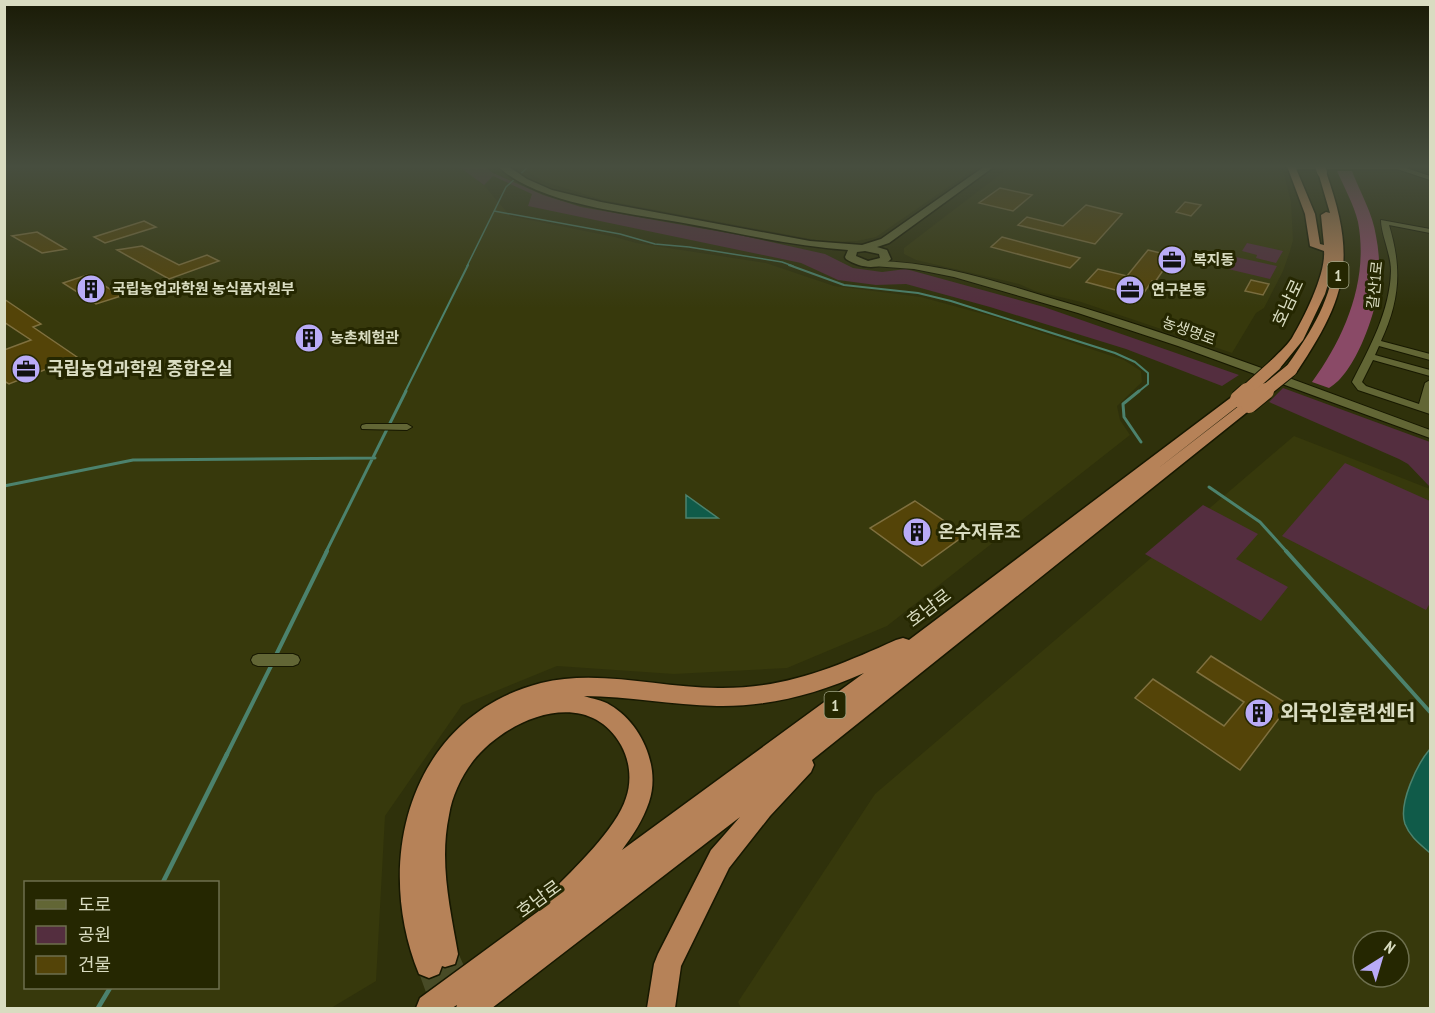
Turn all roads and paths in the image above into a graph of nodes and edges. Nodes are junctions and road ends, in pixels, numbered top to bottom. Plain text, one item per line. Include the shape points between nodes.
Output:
1 (640, 213) edge
2 (924, 213) edge
3 (935, 213) edge
4 (1310, 213) edge
5 (1326, 213) edge
6 (1336, 213) edge
7 (1431, 231) edge
8 (810, 244) junction
9 (863, 248) junction
10 (1330, 249) junction
11 (884, 253) junction
12 (850, 257) junction
13 (876, 264) junction
14 (932, 270) junction
15 (1377, 343) junction
16 (1370, 356) junction
17 (1431, 357) edge
18 (1431, 373) edge
19 (1431, 383) edge
20 (1244, 402) junction
21 (1427, 410) edge
22 (366, 427) dead end
23 (406, 427) dead end
24 (1431, 434) edge
25 (961, 612) junction
26 (258, 660) dead end
27 (293, 660) dead end
28 (847, 722) junction
29 (505, 952) junction
30 (430, 1008) edge
31 (470, 1008) edge
32 (661, 1008) edge

1 - 8 main road, 농생명로
2 - 9 main road via 885,241
3 - 11 main road
4 - 10 highway via 1315,246
5 - 10 highway, 호남로 / 1
6 - 20 highway, 호남로 / 1, bridge via 1341,264 1331,304 1291,370
7 - 15 street, 갈산1로 via 1384,222 1393,254 1394,280 1391,307
8 - 9 main road, 농생명로
8 - 12 main road, 농생명로
9 - 11 main road, 농생명로
9 - 12 main road via 851,252
10 - 20 highway, 호남로 / 1, bridge via 1318,294 1297,340
11 - 13 main road via 884,261
11 - 14 street, 농생명로
12 - 13 main road, 농생명로
13 - 14 street, 농생명로
14 - 24 street, 농생명로 via 1111,320
15 - 16 street
15 - 17 street
16 - 18 street
16 - 21 street via 1357,382 1362,388
19 - 21 street
20 - 25 highway, 호남로 / 1
20 - 28 highway, 호남로 / 1
22 - 23 street
25 - 29 highway, 호남로 / 1
25 - 29 highway via 906,645 811,686 718,697 565,688 532,696 477,725 455,746 438,771 417,821 413,895 437,959 431,867 437,814 447,783 466,753 488,732 518,714 552,703 582,703 606,712 629,733 641,766 637,802 620,831 571,890
26 - 27 street
28 - 31 highway, 호남로 / 1
28 - 32 highway via 762,808 720,859 668,964
29 - 30 highway, 호남로 / 1

